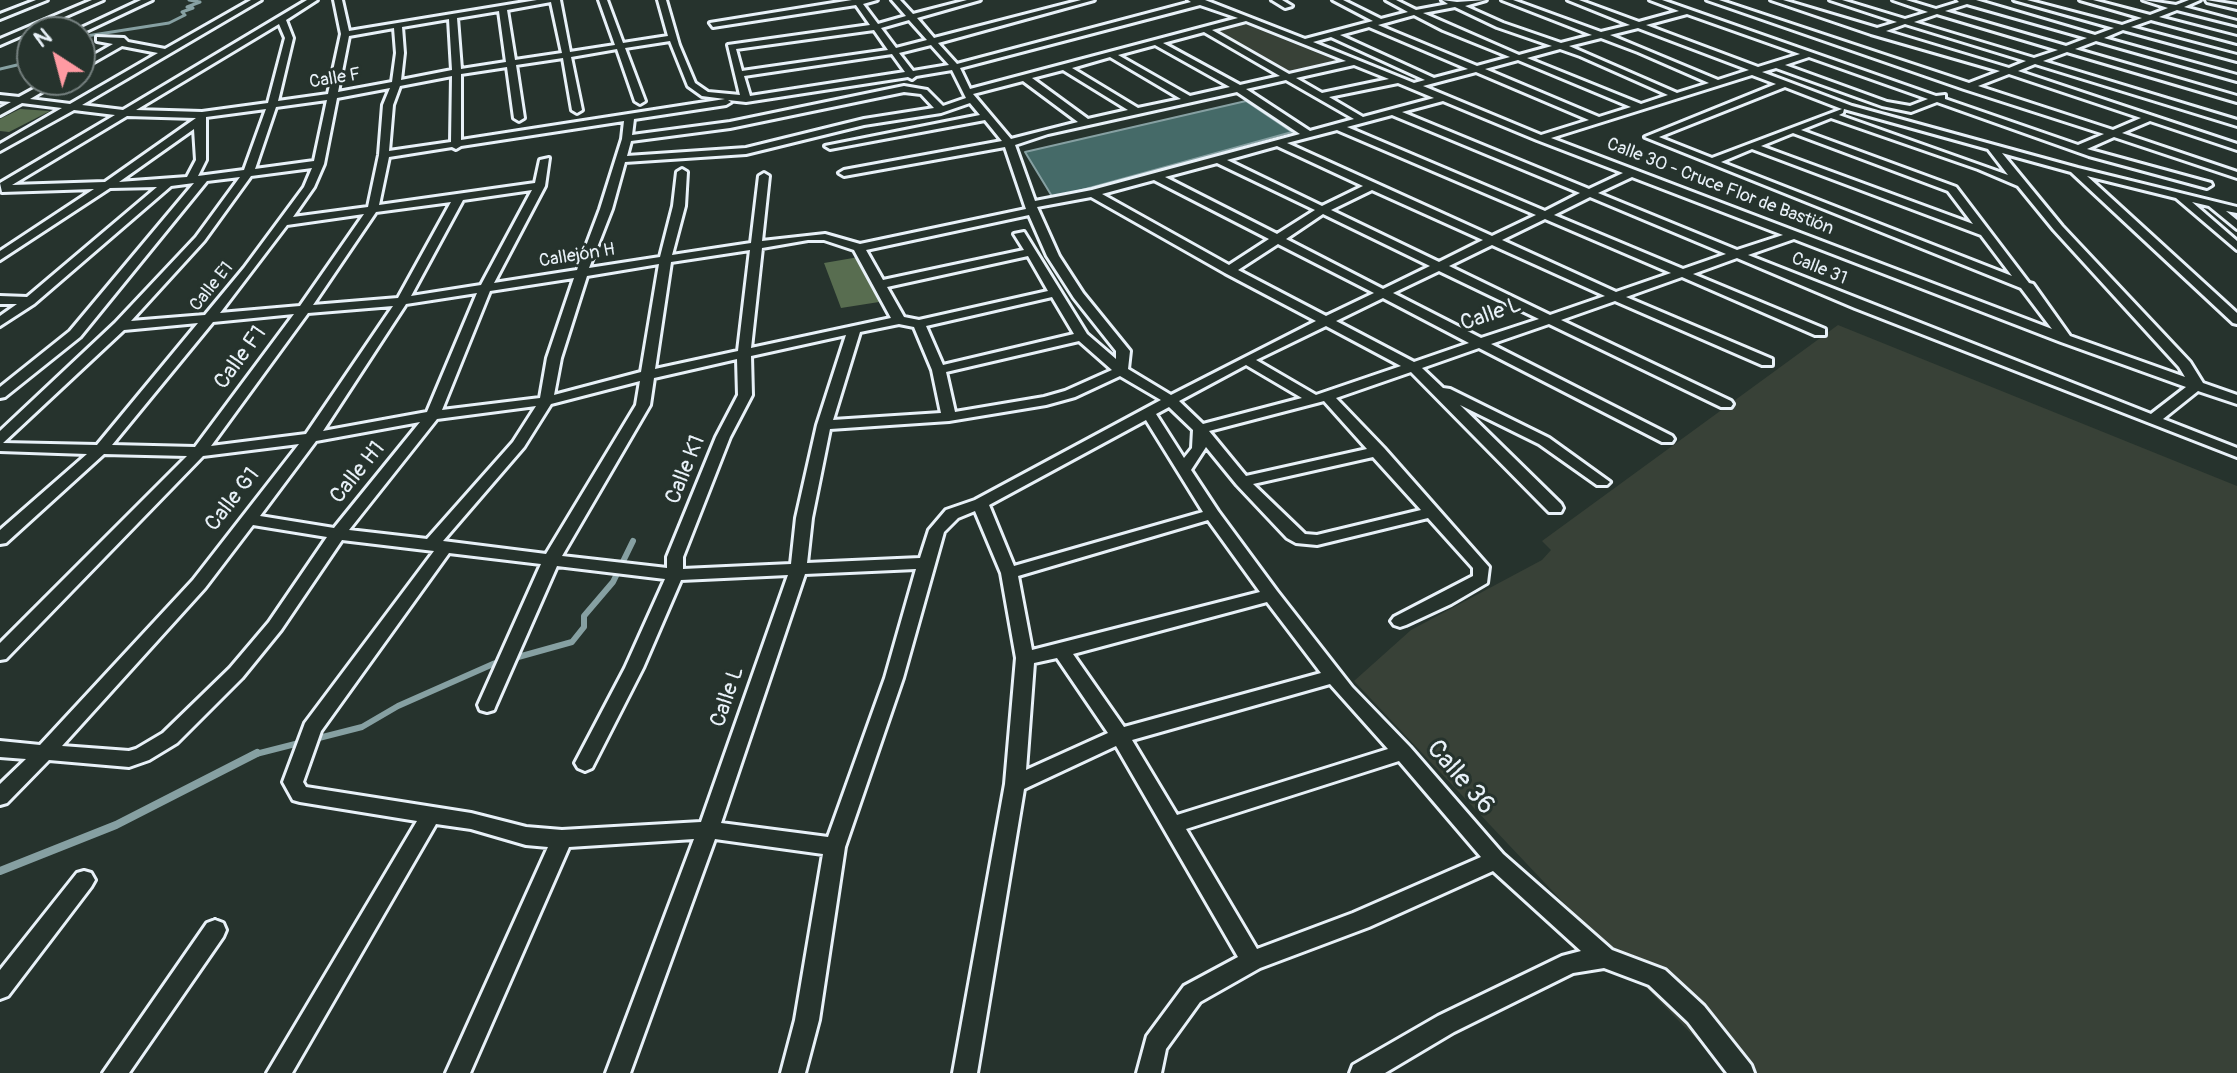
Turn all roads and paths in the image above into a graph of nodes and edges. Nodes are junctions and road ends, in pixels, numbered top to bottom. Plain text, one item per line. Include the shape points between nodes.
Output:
1 (43, 0) edge
2 (99, 0) edge
3 (148, 0) edge
4 (257, 0) edge
5 (313, 0) edge
6 (338, 0) edge
7 (553, 0) edge
8 (603, 0) edge
9 (662, 0) edge
10 (873, 0) edge
11 (896, 0) edge
12 (976, 0) edge
13 (1090, 0) edge
14 (1276, 0) edge
15 (1337, 0) edge
16 (1390, 0) edge
17 (1446, 0) edge
18 (1482, 0) edge
19 (1506, 0) edge
20 (1572, 0) edge
21 (1654, 0) edge
22 (1775, 0) edge
23 (1834, 0) edge
24 (1897, 0) edge
25 (2018, 0) edge
26 (2084, 0) edge
27 (2147, 0) edge
28 (2196, 0) edge
29 (2210, 0) edge
30 (1199, 1) edge
31 (1720, 1) edge
32 (1966, 1) edge
33 (858, 2) edge
34 (1455, 5) junction
35 (1288, 6) dead end
36 (2177, 7) junction
37 (2237, 7) edge
38 (503, 8) junction
39 (1937, 11) junction
40 (1688, 12) junction
41 (1413, 13) junction
42 (66, 16) edge
43 (453, 16) junction
44 (909, 16) junction
45 (0, 17) edge
46 (2151, 17) junction
47 (1247, 18) junction
48 (281, 19) junction
49 (1907, 22) junction
50 (96, 23) edge
51 (1376, 23) junction
52 (2237, 23) edge
53 (398, 25) junction
54 (713, 25) dead end
55 (1640, 25) junction
56 (875, 27) junction
57 (2123, 28) junction
58 (1206, 30) junction
59 (1876, 32) junction
60 (345, 34) junction
61 (1332, 34) junction
62 (136, 35) dead end
63 (1603, 35) junction
64 (673, 38) junction
65 (100, 39) dead end
66 (2095, 39) junction
67 (931, 40) junction
68 (2237, 40) edge
69 (1306, 41) junction
70 (121, 43) junction
71 (1157, 43) junction
72 (1842, 43) junction
73 (620, 46) junction
74 (1562, 46) junction
75 (2068, 49) junction
76 (896, 51) junction
77 (166, 52) junction
78 (567, 54) junction
79 (1810, 54) junction
80 (1112, 55) junction
81 (96, 58) edge
82 (1519, 58) junction
83 (2237, 58) edge
84 (2036, 61) junction
85 (1357, 62) junction
86 (510, 65) junction
87 (1777, 65) junction
88 (955, 67) junction
89 (1065, 67) junction
90 (1474, 70) junction
91 (2009, 71) junction
92 (457, 72) junction
93 (1756, 72) junction
94 (738, 74) junction
95 (912, 76) junction
96 (1287, 77) junction
97 (1025, 78) junction
98 (2237, 79) edge
99 (1400, 80) junction
100 (1434, 81) junction
101 (1718, 83) junction
102 (396, 84) junction
103 (1784, 84) junction
104 (1414, 86) junction
105 (1971, 86) junction
106 (1236, 87) junction
107 (2212, 91) junction
108 (30, 96) edge
109 (334, 96) junction
110 (969, 96) junction
111 (1321, 96) junction
112 (1677, 96) junction
113 (0, 98) edge
114 (742, 98) junction
115 (1445, 98) junction
116 (1939, 98) junction
117 (1188, 99) junction
118 (2237, 99) edge
119 (21, 101) junction
120 (640, 101) dead end
121 (724, 102) junction
122 (272, 105) junction
123 (2180, 105) junction
124 (73, 107) junction
125 (1640, 107) junction
126 (1849, 108) junction
127 (577, 110) dead end
128 (941, 110) junction
129 (1136, 111) junction
130 (1391, 111) junction
131 (0, 112) edge
132 (126, 113) junction
133 (1831, 115) junction
134 (629, 117) junction
135 (986, 117) junction
136 (200, 118) junction
137 (519, 118) dead end
138 (2150, 118) junction
139 (1360, 119) junction
140 (1598, 120) junction
141 (1085, 122) junction
142 (2237, 123) edge
143 (730, 125) junction
144 (1336, 126) junction
145 (1793, 130) junction
146 (2116, 133) junction
147 (1307, 134) junction
148 (1541, 138) junction
149 (627, 139) junction
150 (1276, 142) junction
151 (1009, 143) junction
152 (456, 146) junction
153 (830, 146) dead end
154 (1752, 146) junction
155 (2237, 147) edge
156 (0, 148) edge
157 (1992, 148) junction
158 (2080, 148) junction
159 (721, 151) junction
160 (384, 155) junction
161 (621, 159) junction
162 (1217, 159) junction
163 (545, 160) dead end
164 (1711, 162) junction
165 (319, 164) junction
166 (2218, 168) junction
167 (2075, 170) junction
168 (682, 172) dead end
169 (248, 173) junction
170 (844, 173) dead end
171 (1631, 173) junction
172 (2237, 175) edge
173 (764, 176) dead end
174 (1155, 176) junction
175 (197, 180) junction
176 (168, 183) junction
177 (109, 184) junction
178 (2024, 185) junction
179 (2207, 185) junction
180 (540, 186) junction
181 (1371, 186) junction
182 (0, 188) edge
183 (1093, 193) junction
184 (1588, 193) junction
185 (2177, 195) junction
186 (459, 198) junction
187 (2205, 202) junction
188 (1033, 208) junction
189 (373, 209) junction
190 (1324, 209) junction
191 (2237, 210) edge
192 (1542, 215) junction
193 (284, 222) junction
194 (2237, 226) edge
195 (1020, 234) dead end
196 (1988, 234) junction
197 (1793, 235) junction
198 (1280, 238) junction
199 (1494, 239) junction
200 (755, 246) junction
201 (2237, 247) edge
202 (859, 248) junction
203 (1030, 252) junction
204 (1737, 255) junction
205 (0, 256) edge
206 (665, 261) junction
207 (1441, 265) junction
208 (1229, 270) junction
209 (581, 274) junction
210 (1680, 274) junction
211 (879, 285) junction
212 (2029, 287) junction
213 (485, 288) junction
214 (1054, 293) junction
215 (1383, 293) junction
216 (1618, 296) junction
217 (0, 300) edge
218 (30, 301) junction
219 (402, 301) junction
220 (302, 312) junction
221 (209, 320) junction
222 (899, 320) junction
223 (1550, 320) junction
224 (2237, 320) edge
225 (1325, 321) junction
226 (0, 322) edge
227 (919, 324) junction
228 (120, 326) junction
229 (854, 329) junction
230 (1820, 332) dead end
231 (1082, 336) junction
232 (2066, 339) junction
233 (1480, 344) junction
234 (744, 353) junction
235 (1246, 360) junction
236 (1767, 362) dead end
237 (1414, 367) junction
238 (939, 370) junction
239 (1121, 371) junction
240 (647, 375) junction
241 (2197, 385) junction
242 (1436, 388) junction
243 (0, 394) edge
244 (1320, 398) junction
245 (1170, 400) junction
246 (2237, 400) edge
247 (546, 401) junction
248 (1726, 404) dead end
249 (1149, 414) junction
250 (433, 415) junction
251 (949, 417) junction
252 (2154, 419) junction
253 (824, 425) junction
254 (1200, 429) junction
255 (311, 438) junction
256 (1667, 439) dead end
257 (2, 447) edge
258 (101, 449) junction
259 (1379, 451) junction
260 (199, 452) junction
261 (2237, 453) edge
262 (1185, 468) junction
263 (1242, 482) junction
264 (1602, 482) dead end
265 (980, 503) junction
266 (1555, 508) dead end
267 (1431, 512) junction
268 (1212, 514) junction
269 (250, 519) junction
270 (338, 534) junction
271 (0, 539) edge
272 (439, 545) junction
273 (552, 558) junction
274 (926, 563) junction
275 (798, 571) junction
276 (1009, 573) junction
277 (675, 575) junction
278 (1271, 595) junction
279 (1400, 621) dead end
280 (1061, 651) junction
281 (0, 654) edge
282 (1025, 658) junction
283 (1334, 676) junction
284 (487, 705) dead end
285 (1120, 736) junction
286 (0, 749) edge
287 (47, 750) junction
288 (1403, 752) junction
289 (585, 763) dead end
290 (1015, 784) junction
291 (0, 797) edge
292 (431, 815) junction
293 (1173, 825) junction
294 (708, 830) junction
295 (562, 839) junction
296 (835, 847) junction
297 (1496, 860) junction
298 (84, 880) dead end
299 (215, 930) dead end
300 (1604, 958) junction
301 (1252, 961) junction
302 (0, 988) edge
303 (115, 1073) edge
304 (279, 1073) edge
305 (458, 1073) edge
306 (618, 1073) edge
307 (793, 1073) edge
308 (965, 1073) edge
309 (1149, 1073) edge
310 (1362, 1073) edge
311 (1742, 1073) edge

1 - 45 street
2 - 42 street
3 - 50 street
4 - 77 street
5 - 48 street
6 - 60 street, Calle E1
7 - 38 street
7 - 78 street
8 - 73 street
9 - 64 street
10 - 33 street
11 - 44 street
12 - 44 street
13 - 67 street
14 - 35 street
15 - 51 street
16 - 41 street
17 - 34 street
18 - 34 street
19 - 63 street
20 - 55 street
21 - 40 street
22 - 59 street
23 - 49 street
24 - 39 street
25 - 57 street
26 - 46 street
27 - 36 street
28 - 36 street
29 - 37 street
30 - 47 street, Calle 30 - Cruce Flor de Bastión
30 - 88 street
31 - 40 street
31 - 72 street
32 - 39 street
32 - 66 street
33 - 54 street
33 - 56 street
34 - 41 street
34 - 74 street
36 - 46 street
36 - 52 street
38 - 43 street
38 - 86 street
39 - 49 street
39 - 75 street
40 - 55 street
40 - 79 street
41 - 51 street
41 - 82 street
43 - 53 street
43 - 92 street
44 - 56 street
44 - 67 street
46 - 57 street
46 - 68 street
47 - 58 street
47 - 69 street, Calle 30 - Cruce Flor de Bastión
48 - 122 street via 289,38
48 - 132 street
49 - 59 street
49 - 84 street
51 - 61 street
51 - 90 street
53 - 60 street
53 - 102 street, Calle F1
55 - 63 street
55 - 93 street
56 - 76 street
56 - 94 street via 730,48
57 - 66 street
57 - 83 street
58 - 71 street
58 - 96 street
59 - 72 street
59 - 91 street
60 - 109 street, Calle E1
61 - 69 street
61 - 100 street
62 - 70 street
63 - 74 street
63 - 101 street
64 - 73 street, Calle F
64 - 114 street via 691,84 705,94
65 - 70 street
66 - 75 street
66 - 98 street
67 - 76 street
67 - 88 street
69 - 85 street, Calle 30 - Cruce Flor de Bastión
70 - 77 street
70 - 81 street
71 - 80 street
71 - 106 street
72 - 79 street
72 - 105 street
73 - 78 street, Calle F
73 - 120 street
74 - 82 street
74 - 112 street
75 - 84 street
75 - 107 street
76 - 94 street
76 - 95 street
77 - 124 street
78 - 86 street, Calle F
78 - 127 street
79 - 87 street
79 - 116 street
80 - 89 street
80 - 117 street
82 - 90 street
82 - 125 street
84 - 91 street
84 - 123 street
85 - 96 street
85 - 99 street, Calle 30 - Cruce Flor de Bastión
86 - 92 street, Calle F
86 - 137 street
87 - 93 street
87 - 116 street via 1885,104 1911,109
88 - 95 street
88 - 110 street
89 - 97 street
89 - 129 street
90 - 100 street
90 - 140 street
91 - 105 street
91 - 138 street
92 - 102 street, Calle F
92 - 152 street
93 - 101 street
93 - 103 street
94 - 114 street
95 - 114 street
96 - 106 street
96 - 111 street
97 - 110 street
97 - 141 street
98 - 107 street
99 - 104 street, Calle 30 - Cruce Flor de Bastión
99 - 111 street
100 - 104 street
101 - 112 street
102 - 109 street, Calle F
102 - 160 street, Calle F1 via 388,105
103 - 126 street
103 - 164 street via 1651,134
104 - 115 street, Calle 30 - Cruce Flor de Bastión
105 - 116 street
105 - 146 street
106 - 117 street
106 - 147 street
107 - 118 street
107 - 123 street
108 - 119 street
109 - 122 street, Calle F
109 - 165 street, Calle E1
110 - 128 street
110 - 135 street
111 - 139 street
112 - 125 street
113 - 119 street, Calle F
114 - 121 street
115 - 130 street, Callejón H
115 - 148 street, Calle 30 - Cruce Flor de Bastión
116 - 158 street
117 - 129 street
119 - 124 street, Calle F
119 - 131 street
121 - 134 street
121 - 143 street
122 - 136 street, Calle F
122 - 169 street
123 - 138 street
123 - 142 street
124 - 132 street, Calle F
124 - 156 street
125 - 140 street
126 - 133 street
126 - 157 street
128 - 143 street via 920,90 904,89
128 - 159 street
129 - 141 street
130 - 139 street, Callejón H
130 - 184 street, Calle 31
132 - 136 street, Calle F
132 - 182 street
133 - 145 street
133 - 178 street
134 - 149 street
134 - 152 street
135 - 151 street
135 - 153 street
136 - 175 street
136 - 177 street
138 - 146 street
138 - 155 street
139 - 144 street, Callejón H
140 - 148 street
141 - 151 street
143 - 149 street
143 - 159 street
144 - 147 street, Callejón H
144 - 192 street
145 - 154 street
145 - 196 street via 1952,189
146 - 158 street
146 - 166 street
147 - 150 street, Callejón H
148 - 171 street, Calle 30 - Cruce Flor de Bastión
149 - 161 street
150 - 162 street, Callejón H
150 - 181 street
151 - 170 street
151 - 188 street
152 - 160 street
154 - 164 street
154 - 196 street
157 - 167 street
157 - 178 street
158 - 179 street
159 - 161 street
160 - 189 street, Calle F1
161 - 209 street
162 - 174 street, Callejón H
162 - 190 street
163 - 180 street, Calle H1
164 - 212 street
165 - 169 street
165 - 193 street, Calle E1
166 - 172 street
166 - 179 street
167 - 185 street
167 - 224 street
168 - 206 street
169 - 175 street
169 - 228 street via 200,239
171 - 184 street
171 - 197 street, Calle 30 - Cruce Flor de Bastión
173 - 200 street, Calle K1
174 - 183 street, Callejón H
174 - 198 street
175 - 176 street
175 - 243 street via 75,334
176 - 177 street
176 - 218 street
177 - 182 street
177 - 205 street
178 - 241 street via 2185,365
179 - 187 street
180 - 186 street
180 - 213 street, Calle H1
181 - 190 street
181 - 199 street
183 - 188 street, Callejón H
183 - 208 street
184 - 192 street
184 - 204 street, Calle 31
185 - 187 street
185 - 201 street
186 - 189 street
186 - 219 street, Calle G1
187 - 191 street
187 - 194 street
188 - 202 street, Callejón H
188 - 239 street via 1053,256 1123,351
189 - 193 street
189 - 220 street, Calle F1
190 - 198 street
190 - 207 street
192 - 199 street
192 - 210 street
193 - 221 street, Calle E1
195 - 203 street
196 - 212 street
197 - 204 street, Calle L
197 - 232 street, Calle 30 - Cruce Flor de Bastión
198 - 208 street
198 - 215 street
199 - 207 street
199 - 216 street
200 - 202 street, Callejón H via 825,237
200 - 206 street, Callejón H
200 - 234 street, Calle K1
202 - 211 street
203 - 211 street
203 - 214 street
204 - 210 street, Calle L
204 - 252 street, Calle 31
206 - 209 street, Callejón H
206 - 240 street
207 - 215 street
207 - 223 street
208 - 225 street
209 - 213 street, Callejón H
209 - 247 street
210 - 216 street, Calle L
210 - 230 street
211 - 222 street
212 - 232 street
213 - 219 street, Callejón H
213 - 250 street, Calle H1
214 - 227 street
214 - 231 street
215 - 225 street
215 - 233 street
216 - 223 street, Calle L
216 - 236 street
217 - 218 street
218 - 226 street
219 - 220 street, Callejón H
219 - 255 street, Calle G1
220 - 221 street, Callejón H
220 - 260 street, Calle F1
221 - 228 street, Callejón H
221 - 258 street, Calle E1
222 - 227 street
222 - 229 street
223 - 233 street, Calle L
223 - 248 street
225 - 235 street
225 - 237 street
227 - 238 street
228 - 257 street
229 - 234 street
229 - 253 street, Calle L
231 - 238 street
231 - 239 street
232 - 241 street, Calle 30 - Cruce Flor de Bastión
233 - 237 street, Calle L
233 - 256 street
234 - 240 street
234 - 277 street, Calle K1 via 745,395 675,557
235 - 244 street
235 - 245 street
237 - 242 street
237 - 244 street, Calle L
238 - 251 street
239 - 245 street
239 - 251 street via 1046,401
240 - 247 street
240 - 273 street via 643,405 627,436
241 - 246 street, Calle 30 - Cruce Flor de Bastión
241 - 252 street
242 - 264 street via 1544,441
242 - 266 street
244 - 254 street, Calle L
244 - 259 street
245 - 249 street
245 - 254 street
247 - 250 street
247 - 272 street
249 - 262 street, Calle 36
249 - 265 street
250 - 255 street
250 - 270 street, Calle H1
251 - 253 street
252 - 261 street, Calle 31
253 - 275 street, Calle L
254 - 262 street via 1199,448
254 - 263 street
255 - 260 street
255 - 269 street, Calle G1
257 - 258 street
258 - 260 street
258 - 271 street, Calle E1
259 - 263 street
259 - 267 street
260 - 281 street, Calle F1
262 - 268 street, Calle 36
263 - 267 street via 1302,539 1317,540
265 - 274 street via 952,514 937,530
265 - 276 street
267 - 279 street via 1481,567 1481,579
268 - 276 street
268 - 278 street, Calle 36
269 - 270 street
269 - 287 street, Calle G1 via 199,584
270 - 272 street
270 - 287 street, Calle H1 via 275,626 170,738 129,759
272 - 273 street
272 - 292 street via 312,728 293,782 300,794
273 - 277 street
273 - 284 street
274 - 275 street
274 - 296 street via 894,678
275 - 277 street
275 - 294 street, Calle L
276 - 282 street
277 - 289 street, Calle K1
278 - 280 street
278 - 283 street, Calle 36
280 - 282 street
280 - 285 street
282 - 290 street
283 - 285 street
283 - 288 street, Calle 36
285 - 290 street
285 - 293 street
286 - 287 street
287 - 291 street, Calle G1
288 - 293 street
288 - 297 street, Calle 36
290 - 308 street
292 - 295 street
292 - 304 street
293 - 301 street
294 - 295 street
294 - 296 street
294 - 306 street, Calle L
295 - 305 street
296 - 307 street via 807,1020
297 - 300 street, Calle 36
297 - 301 street
298 - 302 street
299 - 303 street
300 - 310 street via 1570,963 1446,1024
300 - 311 street, Calle 36 via 1657,977 1696,1014
301 - 309 street via 1192,994 1155,1044

